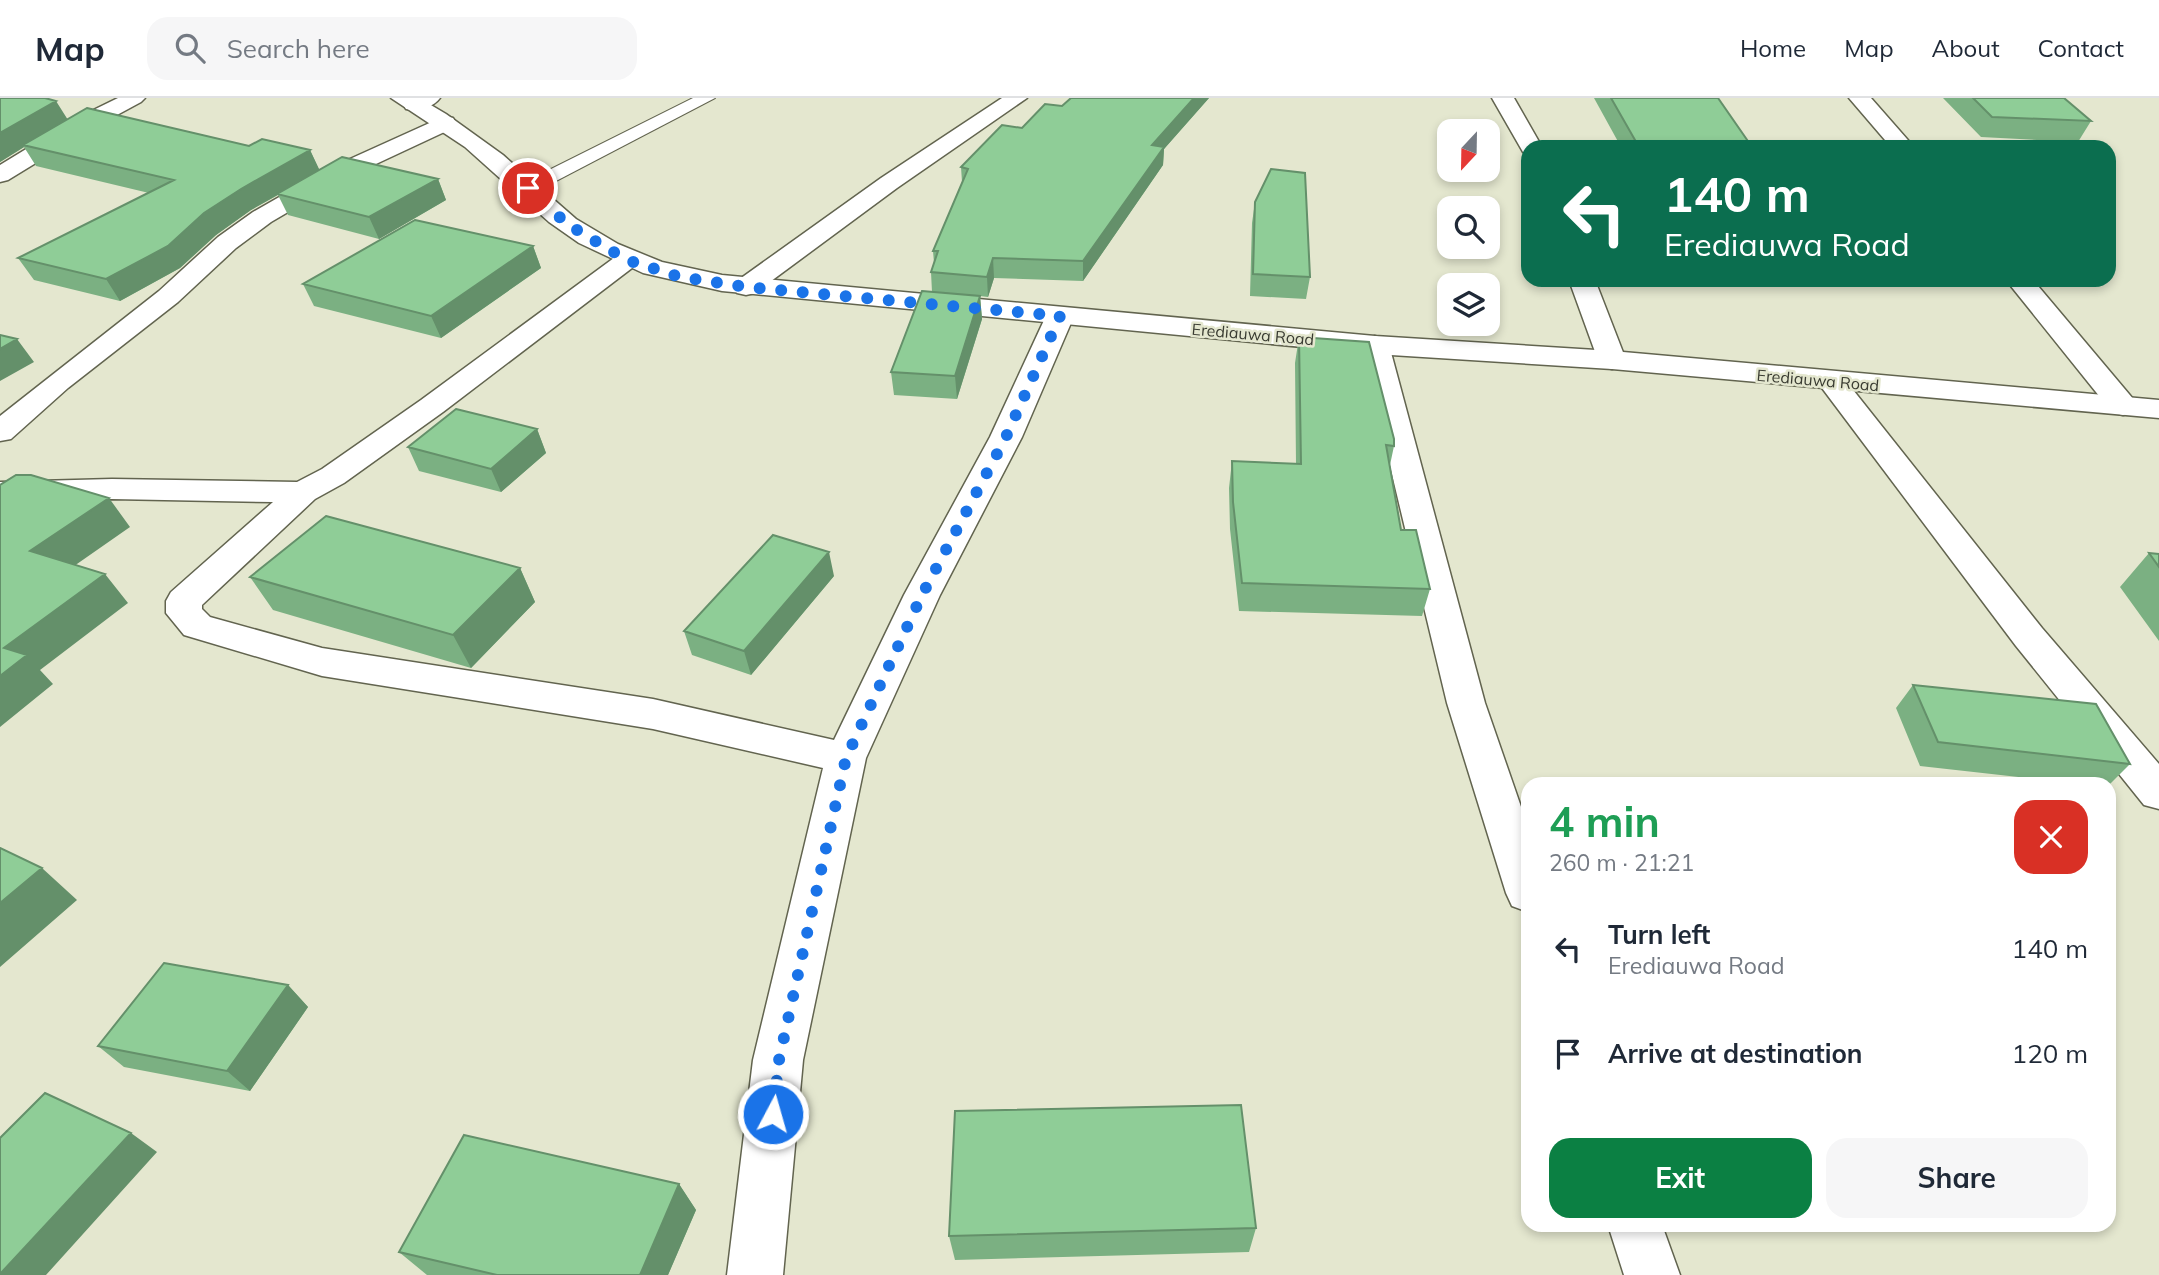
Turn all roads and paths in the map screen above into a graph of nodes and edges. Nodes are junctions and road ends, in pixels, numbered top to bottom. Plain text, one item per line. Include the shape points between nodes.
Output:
1 (134, 98) edge
2 (706, 98) edge
3 (1016, 98) edge
4 (1503, 98) edge
5 (1860, 98) edge
6 (415, 100) edge
7 (444, 123) junction
8 (1527, 140) edge
9 (1897, 140) edge
10 (0, 175) edge
11 (528, 188) junction
12 (627, 260) junction
13 (746, 287) junction
14 (1585, 287) edge
15 (2025, 287) edge
16 (1060, 316) junction
17 (1376, 345) junction
18 (1612, 360) junction
19 (1832, 382) junction
20 (2123, 406) junction
21 (2159, 409) edge
22 (0, 432) edge
23 (0, 492) edge
24 (303, 492) junction
25 (846, 758) junction
26 (2159, 793) edge
27 (1521, 872) edge
28 (1637, 1232) edge
29 (755, 1275) edge
30 (1652, 1275) edge

1 - 10 street
2 - 11 lane
3 - 13 street
4 - 8 street
5 - 9 street
6 - 7 street, Erediauwa Road
7 - 11 street, Erediauwa Road
7 - 22 street via 292,197 236,235 162,302 38,396
11 - 12 street, Erediauwa Road via 567,224
12 - 13 street, Erediauwa Road via 680,277
12 - 24 street via 432,406
13 - 16 street, Erediauwa Road
14 - 18 street
15 - 20 street
16 - 17 street, Erediauwa Road
16 - 25 street via 1006,437 922,595
17 - 18 street, Erediauwa Road
17 - 27 street via 1466,703
18 - 19 street, Erediauwa Road
19 - 20 street, Erediauwa Road
19 - 26 street via 2029,637
20 - 21 street, Erediauwa Road
23 - 24 street
24 - 25 street via 184,601 184,613 197,626 323,662 653,714
25 - 29 street via 779,1060
28 - 30 street

